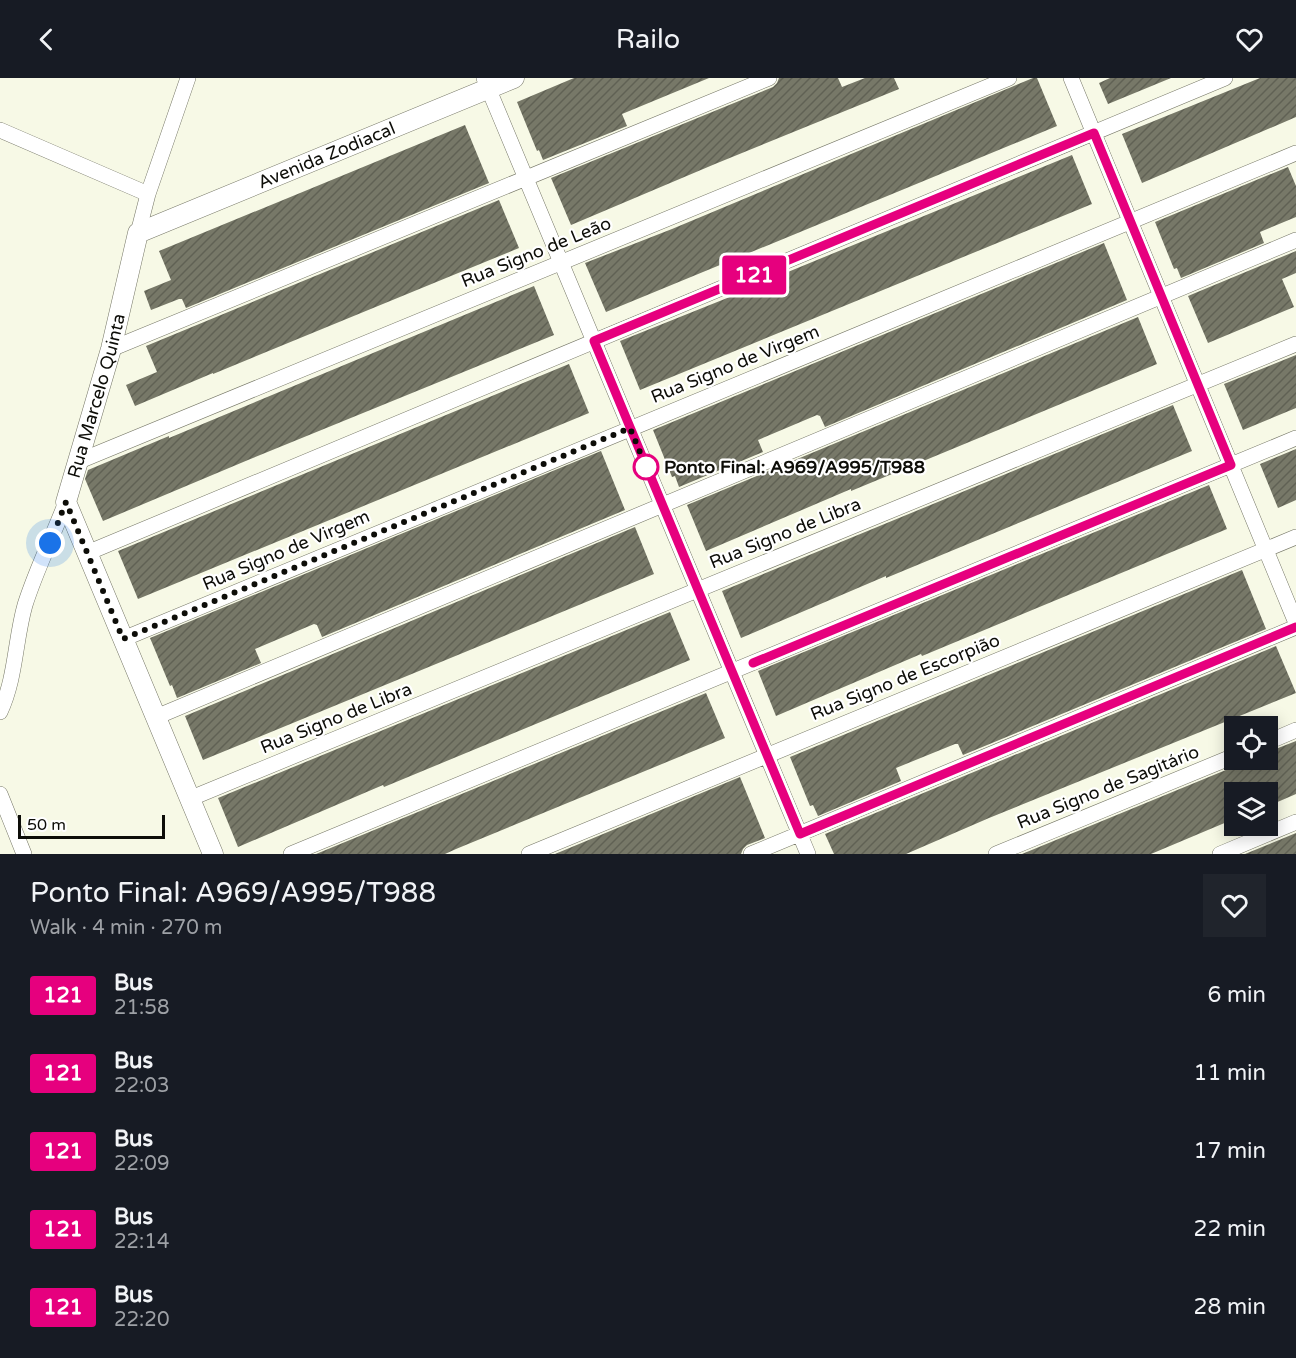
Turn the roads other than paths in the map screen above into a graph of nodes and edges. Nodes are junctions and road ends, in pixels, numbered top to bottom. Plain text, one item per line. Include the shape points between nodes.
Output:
1 (188, 78) edge
2 (514, 78) edge
3 (769, 78) edge
4 (1010, 78) edge
5 (1071, 78) edge
6 (1225, 78) edge
7 (487, 83) edge
8 (0, 129) edge
9 (1094, 133) junction
10 (1296, 153) edge
11 (526, 178) junction
12 (148, 194) junction
13 (1130, 221) junction
14 (138, 232) junction
15 (1296, 240) edge
16 (561, 263) junction
17 (1161, 296) junction
18 (594, 341) junction
19 (1296, 344) edge
20 (111, 349) junction
21 (1198, 385) junction
22 (630, 428) junction
23 (1296, 438) edge
24 (77, 462) junction
25 (1231, 465) junction
26 (66, 502) junction
27 (662, 505) junction
28 (1296, 537) edge
29 (1266, 549) junction
30 (87, 553) junction
31 (698, 590) junction
32 (1296, 625) edge
33 (123, 639) junction
34 (732, 672) junction
35 (0, 712) edge
36 (156, 717) junction
37 (1296, 730) edge
38 (1278, 738) edge
39 (767, 756) junction
40 (1224, 760) edge
41 (0, 794) edge
42 (189, 799) junction
43 (1296, 822) edge
44 (800, 834) junction
45 (24, 854) edge
46 (213, 854) edge
47 (291, 854) edge
48 (530, 854) edge
49 (752, 854) edge
50 (808, 854) edge
51 (996, 854) edge
52 (1220, 854) edge

1 - 12 street, Rua Marcelo Quinta
2 - 7 street, Avenida Zodiacal
3 - 11 street
4 - 16 street, Rua Signo de Leão
5 - 9 street
6 - 9 street
7 - 11 street
7 - 14 street, Avenida Zodiacal
8 - 12 street
9 - 13 street
9 - 18 street
10 - 13 street, Rua Signo de Virgem
11 - 16 street
11 - 20 street
12 - 14 street, Rua Marcelo Quinta
13 - 17 street
13 - 22 street, Rua Signo de Virgem
14 - 20 street, Rua Marcelo Quinta
15 - 17 street
16 - 18 street
16 - 24 street, Rua Signo de Leão
17 - 21 street
17 - 27 street
18 - 22 street
18 - 30 street
19 - 21 street, Rua Signo de Libra
20 - 24 street, Rua Marcelo Quinta
21 - 25 street
21 - 31 street, Rua Signo de Libra
22 - 27 street
22 - 33 street, Rua Signo de Virgem
23 - 25 street
24 - 26 street, Rua Marcelo Quinta
25 - 29 street
25 - 34 street
26 - 30 street
26 - 35 street, Rua Marcelo Quinta via 26,604 14,668
27 - 31 street
27 - 36 street
28 - 29 street, Rua Signo de Escorpião
29 - 32 street
29 - 39 street, Rua Signo de Escorpião
30 - 33 street
31 - 34 street
31 - 42 street, Rua Signo de Libra
32 - 44 street
33 - 36 street
34 - 39 street
34 - 47 street
36 - 42 street
37 - 38 street
39 - 44 street
39 - 48 street, Rua Signo de Escorpião
40 - 51 street, Rua Signo de Sagitário
41 - 45 street
42 - 46 street
43 - 52 street
44 - 49 street
44 - 50 street

